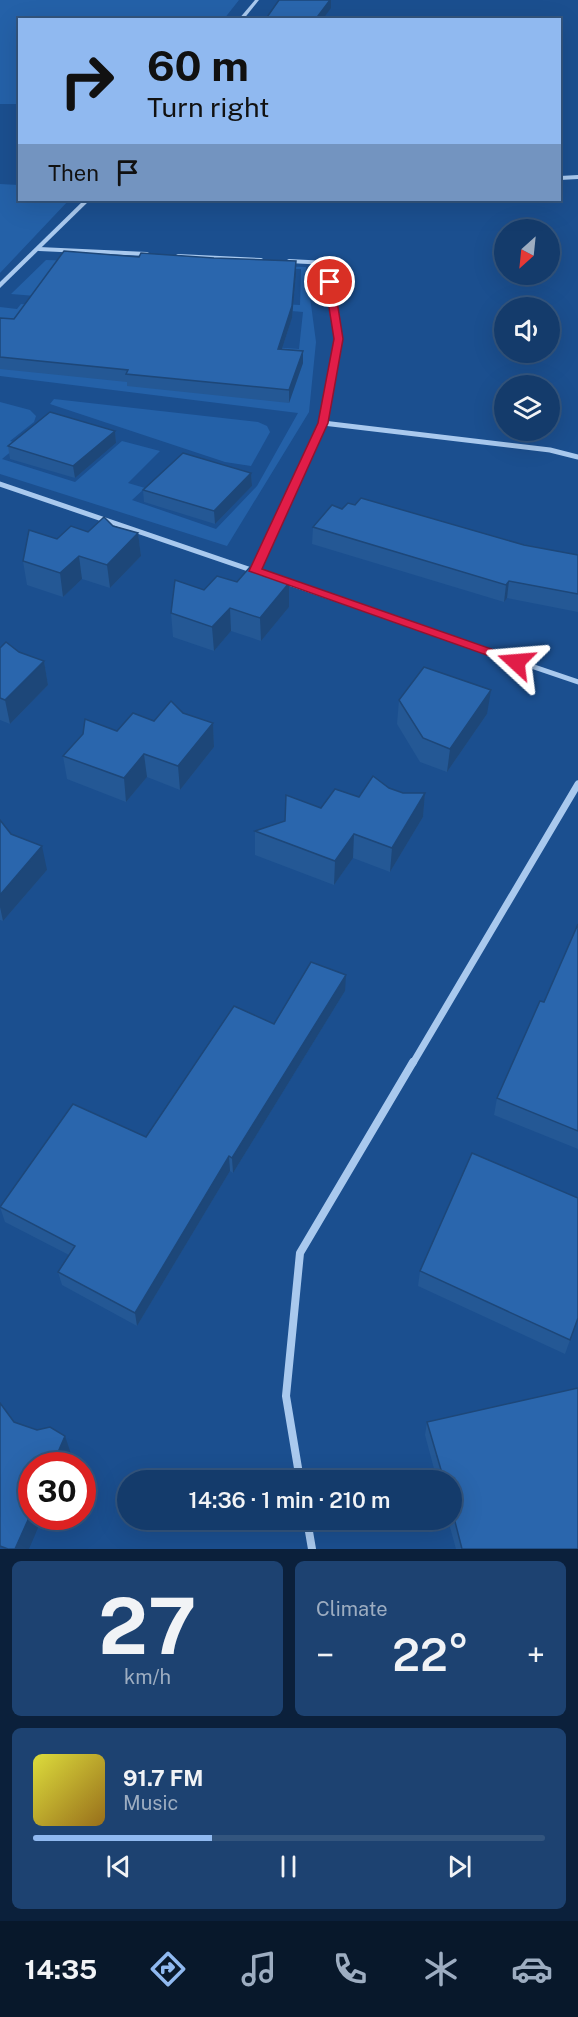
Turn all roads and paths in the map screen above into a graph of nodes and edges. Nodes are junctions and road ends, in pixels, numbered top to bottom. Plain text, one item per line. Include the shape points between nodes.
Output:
1 (257, 0) edge
2 (242, 18) edge
3 (578, 177) edge
4 (561, 178) edge
5 (86, 201) edge
6 (39, 249) junction
7 (159, 255) edge
8 (171, 255) edge
9 (267, 260) edge
10 (279, 261) edge
11 (0, 286) edge
12 (323, 423) junction
13 (578, 457) edge
14 (0, 484) edge
15 (255, 571) junction
16 (578, 682) edge
17 (578, 784) edge
18 (298, 1470) edge
19 (309, 1530) edge
20 (312, 1549) edge

1 - 2 street
3 - 4 street
5 - 6 street
6 - 7 street
6 - 11 street
8 - 9 street
10 - 12 street via 327,263 339,339
12 - 13 street via 550,450
12 - 15 street
14 - 15 street
15 - 16 street
17 - 18 street via 300,1253 286,1396
19 - 20 street

